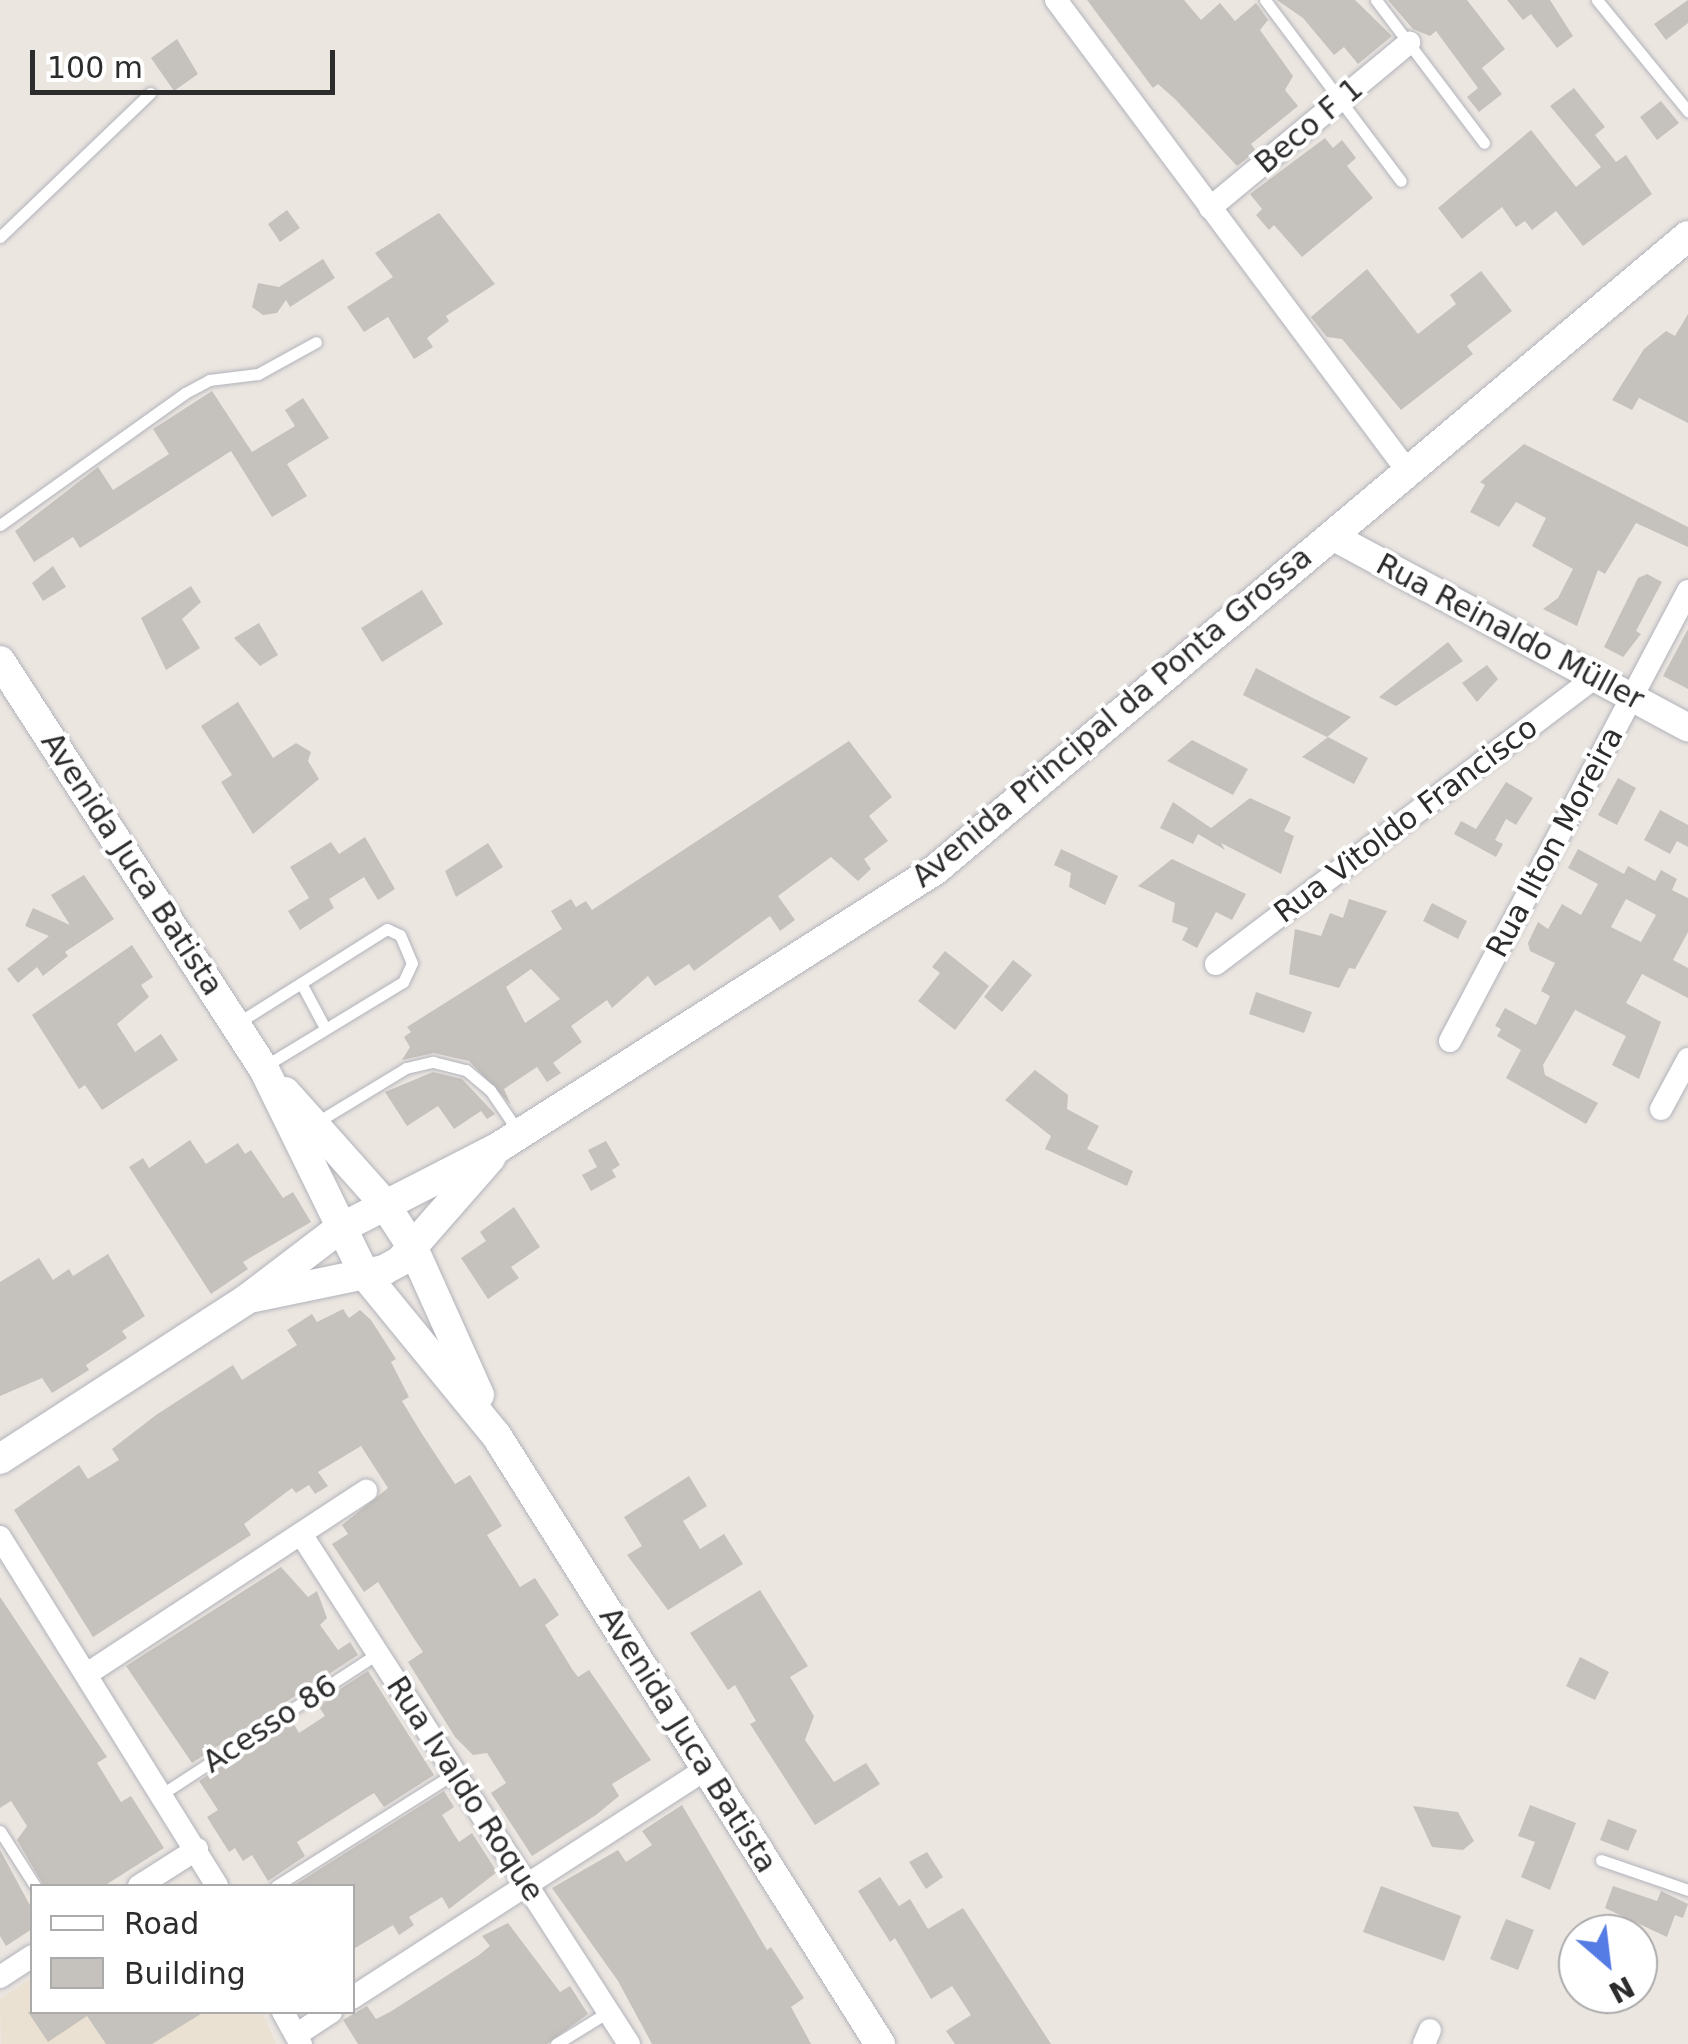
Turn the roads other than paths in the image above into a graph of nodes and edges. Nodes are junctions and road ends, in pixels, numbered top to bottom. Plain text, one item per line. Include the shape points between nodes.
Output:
1 (1265, 0) edge
2 (1376, 0) edge
3 (1598, 0) edge
4 (1058, 1) edge
5 (1409, 44) junction
6 (150, 94) dead end
7 (1340, 100) junction
8 (1688, 111) edge
9 (1484, 143) dead end
10 (1401, 181) dead end
11 (1210, 208) junction
12 (0, 236) edge
13 (1688, 236) edge
14 (316, 342) dead end
15 (1408, 473) junction
16 (0, 525) edge
17 (1332, 536) junction
18 (1688, 591) edge
19 (0, 662) edge
20 (1595, 677) junction
21 (1631, 697) junction
22 (1688, 728) edge
23 (1216, 964) dead end
24 (301, 983) junction
25 (235, 1025) junction
26 (324, 1026) junction
27 (1450, 1041) dead end
28 (1688, 1059) edge
29 (263, 1067) junction
30 (1661, 1109) dead end
31 (314, 1124) junction
32 (510, 1141) junction
33 (383, 1202) junction
34 (339, 1230) junction
35 (412, 1248) junction
36 (365, 1275) junction
37 (246, 1299) junction
38 (496, 1435) junction
39 (0, 1459) edge
40 (366, 1491) dead end
41 (301, 1534) junction
42 (0, 1538) edge
43 (378, 1654) junction
44 (86, 1674) junction
45 (706, 1769) junction
46 (454, 1773) junction
47 (162, 1794) junction
48 (0, 1831) edge
49 (197, 1849) junction
50 (1601, 1860) dead end
51 (35, 1884) edge
52 (142, 1884) edge
53 (216, 1884) edge
54 (279, 1884) edge
55 (526, 1886) junction
56 (1688, 1890) edge
57 (30, 1957) edge
58 (0, 1977) edge
59 (355, 1996) edge
60 (608, 2012) junction
61 (285, 2014) edge
62 (329, 2014) edge
63 (298, 2039) edge
64 (556, 2044) edge
65 (629, 2044) edge
66 (880, 2044) edge

1 - 7 lane
2 - 5 lane
3 - 8 lane
4 - 11 street
5 - 7 street, Beco F 1
5 - 9 lane
6 - 12 lane
7 - 10 lane
7 - 11 street, Beco F 1
11 - 15 street
13 - 15 main road, Avenida Principal da Ponta Grossa
14 - 16 lane via 258,374 209,380 185,393
15 - 17 main road, Avenida Principal da Ponta Grossa
17 - 20 street, Rua Reinaldo Müller
17 - 32 main road, Avenida Principal da Ponta Grossa via 935,870
18 - 21 street, Rua Ilton Moreira
19 - 25 main road, Avenida Juca Batista
20 - 21 street, Rua Reinaldo Müller
20 - 23 street, Rua Vitoldo Francisco
21 - 22 street, Rua Reinaldo Müller
21 - 27 street, Rua Ilton Moreira
24 - 25 lane
24 - 26 lane
24 - 26 lane via 387,929 400,935 412,963 403,982
25 - 29 main road, Avenida Juca Batista
26 - 29 lane
28 - 30 street
29 - 31 main road, Avenida Juca Batista
29 - 34 main road, Avenida Juca Batista
31 - 32 lane via 406,1068 433,1062 466,1070 490,1090
31 - 33 main road, Avenida Juca Batista
32 - 33 main road, Avenida Principal da Ponta Grossa
32 - 35 main road, Avenida Principal da Ponta Grossa
33 - 34 main road, Avenida Principal da Ponta Grossa
33 - 35 main road, Avenida Juca Batista
34 - 36 main road, Avenida Juca Batista
34 - 37 main road, Avenida Principal da Ponta Grossa
35 - 36 main road, Avenida Principal da Ponta Grossa via 384,1270
35 - 38 main road, Avenida Juca Batista
36 - 37 main road, Avenida Principal da Ponta Grossa
36 - 38 main road, Avenida Juca Batista
37 - 39 main road, Avenida Principal da Ponta Grossa
38 - 45 main road, Avenida Juca Batista
40 - 41 street
41 - 43 street, Rua Ivaldo Roque
41 - 44 street
42 - 44 street
43 - 46 street, Rua Ivaldo Roque
43 - 47 lane, Acesso 86
44 - 47 street
45 - 55 street
45 - 66 main road, Avenida Juca Batista
46 - 54 lane
46 - 55 street, Rua Ivaldo Roque
47 - 49 street
48 - 51 lane
49 - 52 street
49 - 53 street
50 - 56 lane
55 - 59 street
55 - 60 street, Rua Ivaldo Roque
57 - 58 street
60 - 64 lane
60 - 65 street, Rua Ivaldo Roque
61 - 63 street
62 - 63 street

